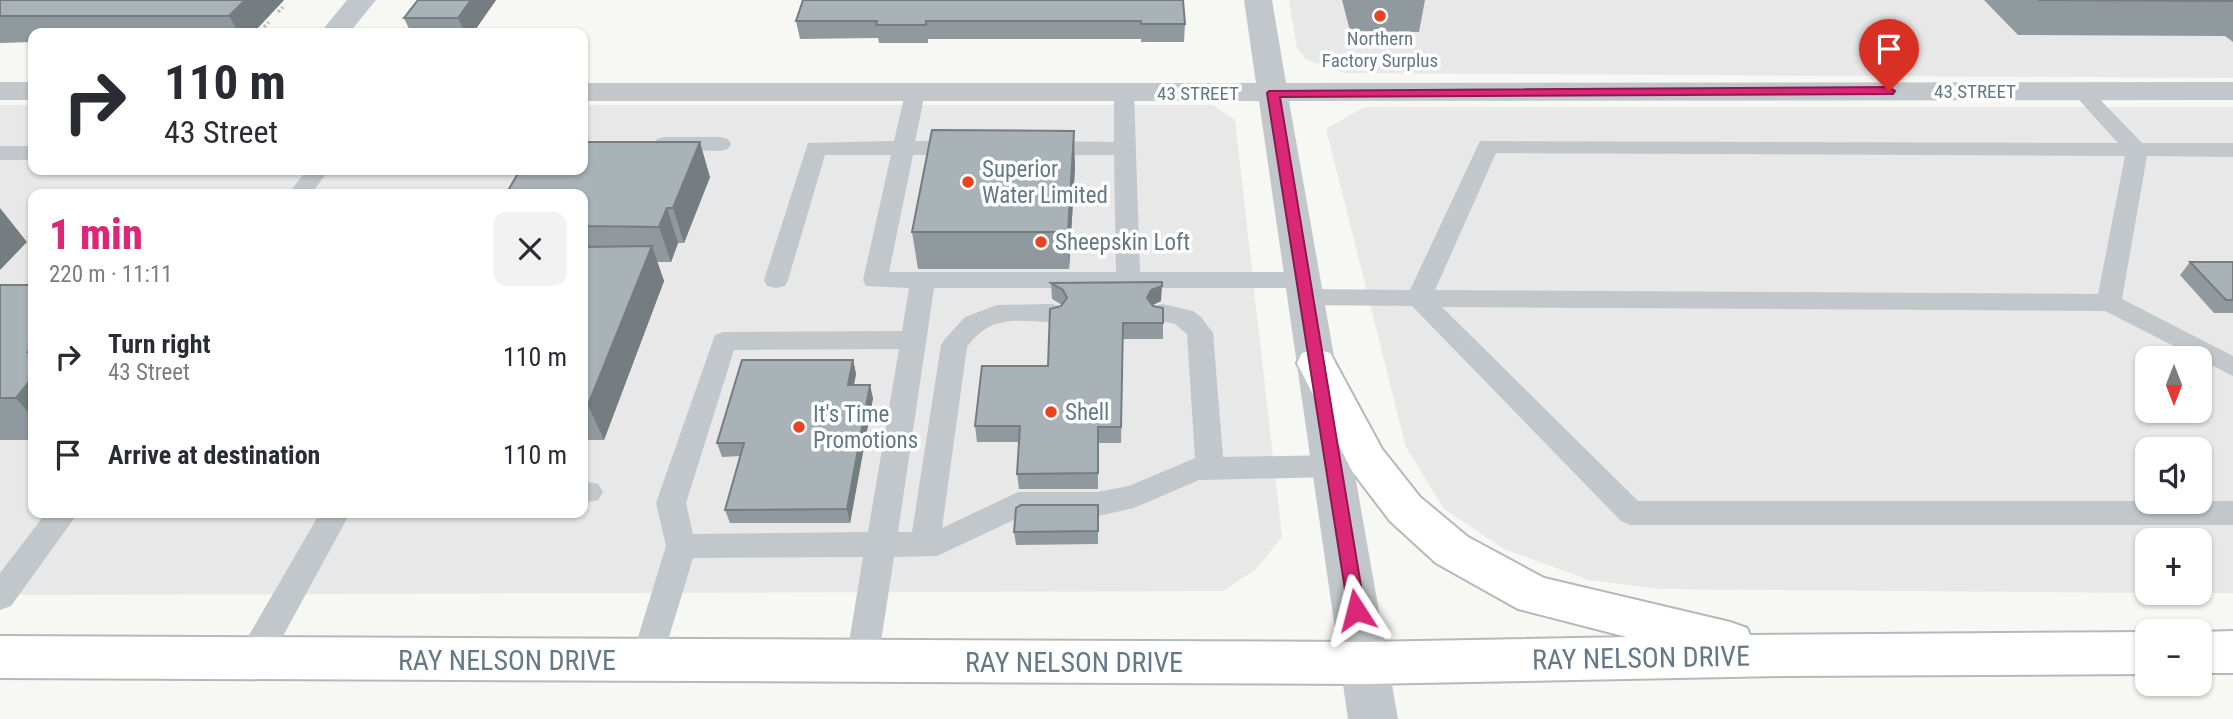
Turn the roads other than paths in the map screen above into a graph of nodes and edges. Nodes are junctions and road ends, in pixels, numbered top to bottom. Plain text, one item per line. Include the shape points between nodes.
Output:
1 (362, 0) edge
2 (1258, 0) edge
3 (338, 28) edge
4 (2080, 90) junction
5 (0, 91) edge
6 (28, 91) edge
7 (2233, 91) edge
8 (588, 92) edge
9 (915, 93) junction
10 (1124, 93) junction
11 (1273, 93) junction
12 (638, 144) edge
13 (720, 144) dead end
14 (902, 148) junction
15 (991, 148) edge
16 (1018, 148) edge
17 (1125, 149) junction
18 (2137, 150) junction
19 (2233, 150) edge
20 (0, 153) edge
21 (28, 153) edge
22 (314, 175) edge
23 (303, 189) edge
24 (776, 280) dead end
25 (923, 280) junction
26 (1128, 280) junction
27 (1304, 288) junction
28 (1419, 298) junction
29 (2109, 303) junction
30 (1052, 313) edge
31 (1162, 313) edge
32 (913, 340) junction
33 (1316, 363) junction
34 (2233, 367) edge
35 (1333, 466) junction
36 (1210, 468) junction
37 (2233, 513) edge
38 (60, 518) edge
39 (332, 518) edge
40 (880, 545) junction
41 (925, 545) junction
42 (681, 546) junction
43 (0, 597) edge
44 (2212, 652) edge
45 (2233, 652) edge
46 (2135, 653) edge
47 (1786, 655) junction
48 (0, 657) edge
49 (253, 659) junction
50 (648, 660) junction
51 (862, 661) junction
52 (1364, 663) junction
53 (1373, 719) edge

1 - 3 street
2 - 11 street
4 - 7 street, 43 STREET
4 - 11 street, 43 STREET
4 - 18 lane
5 - 6 street
8 - 9 street, 43 STREET
9 - 10 street, 43 STREET
9 - 14 lane
10 - 11 street, 43 STREET
10 - 17 lane
11 - 27 street
12 - 13 lane
14 - 15 lane
14 - 24 lane via 816,148
14 - 25 lane via 876,280
16 - 17 lane
17 - 26 lane
18 - 19 lane
18 - 28 lane via 1488,146
18 - 29 lane
20 - 21 lane
22 - 23 lane
25 - 26 lane
25 - 32 lane
26 - 27 lane
27 - 28 lane
27 - 33 street
28 - 29 lane
28 - 37 lane via 1631,513
29 - 34 lane
30 - 41 lane via 981,317 954,345
31 - 36 lane via 1183,316 1194,322 1200,333
32 - 40 lane
32 - 42 lane via 724,341 671,502
33 - 35 street
33 - 47 highway via 1367,460 1405,509 1452,550 1534,595
35 - 36 lane
35 - 52 street
36 - 41 lane via 1196,469 1134,497 1098,504 1018,504 937,544
38 - 43 lane
39 - 49 lane
40 - 41 lane
40 - 42 lane
40 - 51 lane
42 - 50 lane
44 - 45 highway
46 - 47 highway, RAY NELSON DRIVE
47 - 52 highway, RAY NELSON DRIVE
48 - 49 highway, RAY NELSON DRIVE
49 - 50 highway, RAY NELSON DRIVE
50 - 51 highway, RAY NELSON DRIVE
51 - 52 highway, RAY NELSON DRIVE
52 - 53 street

